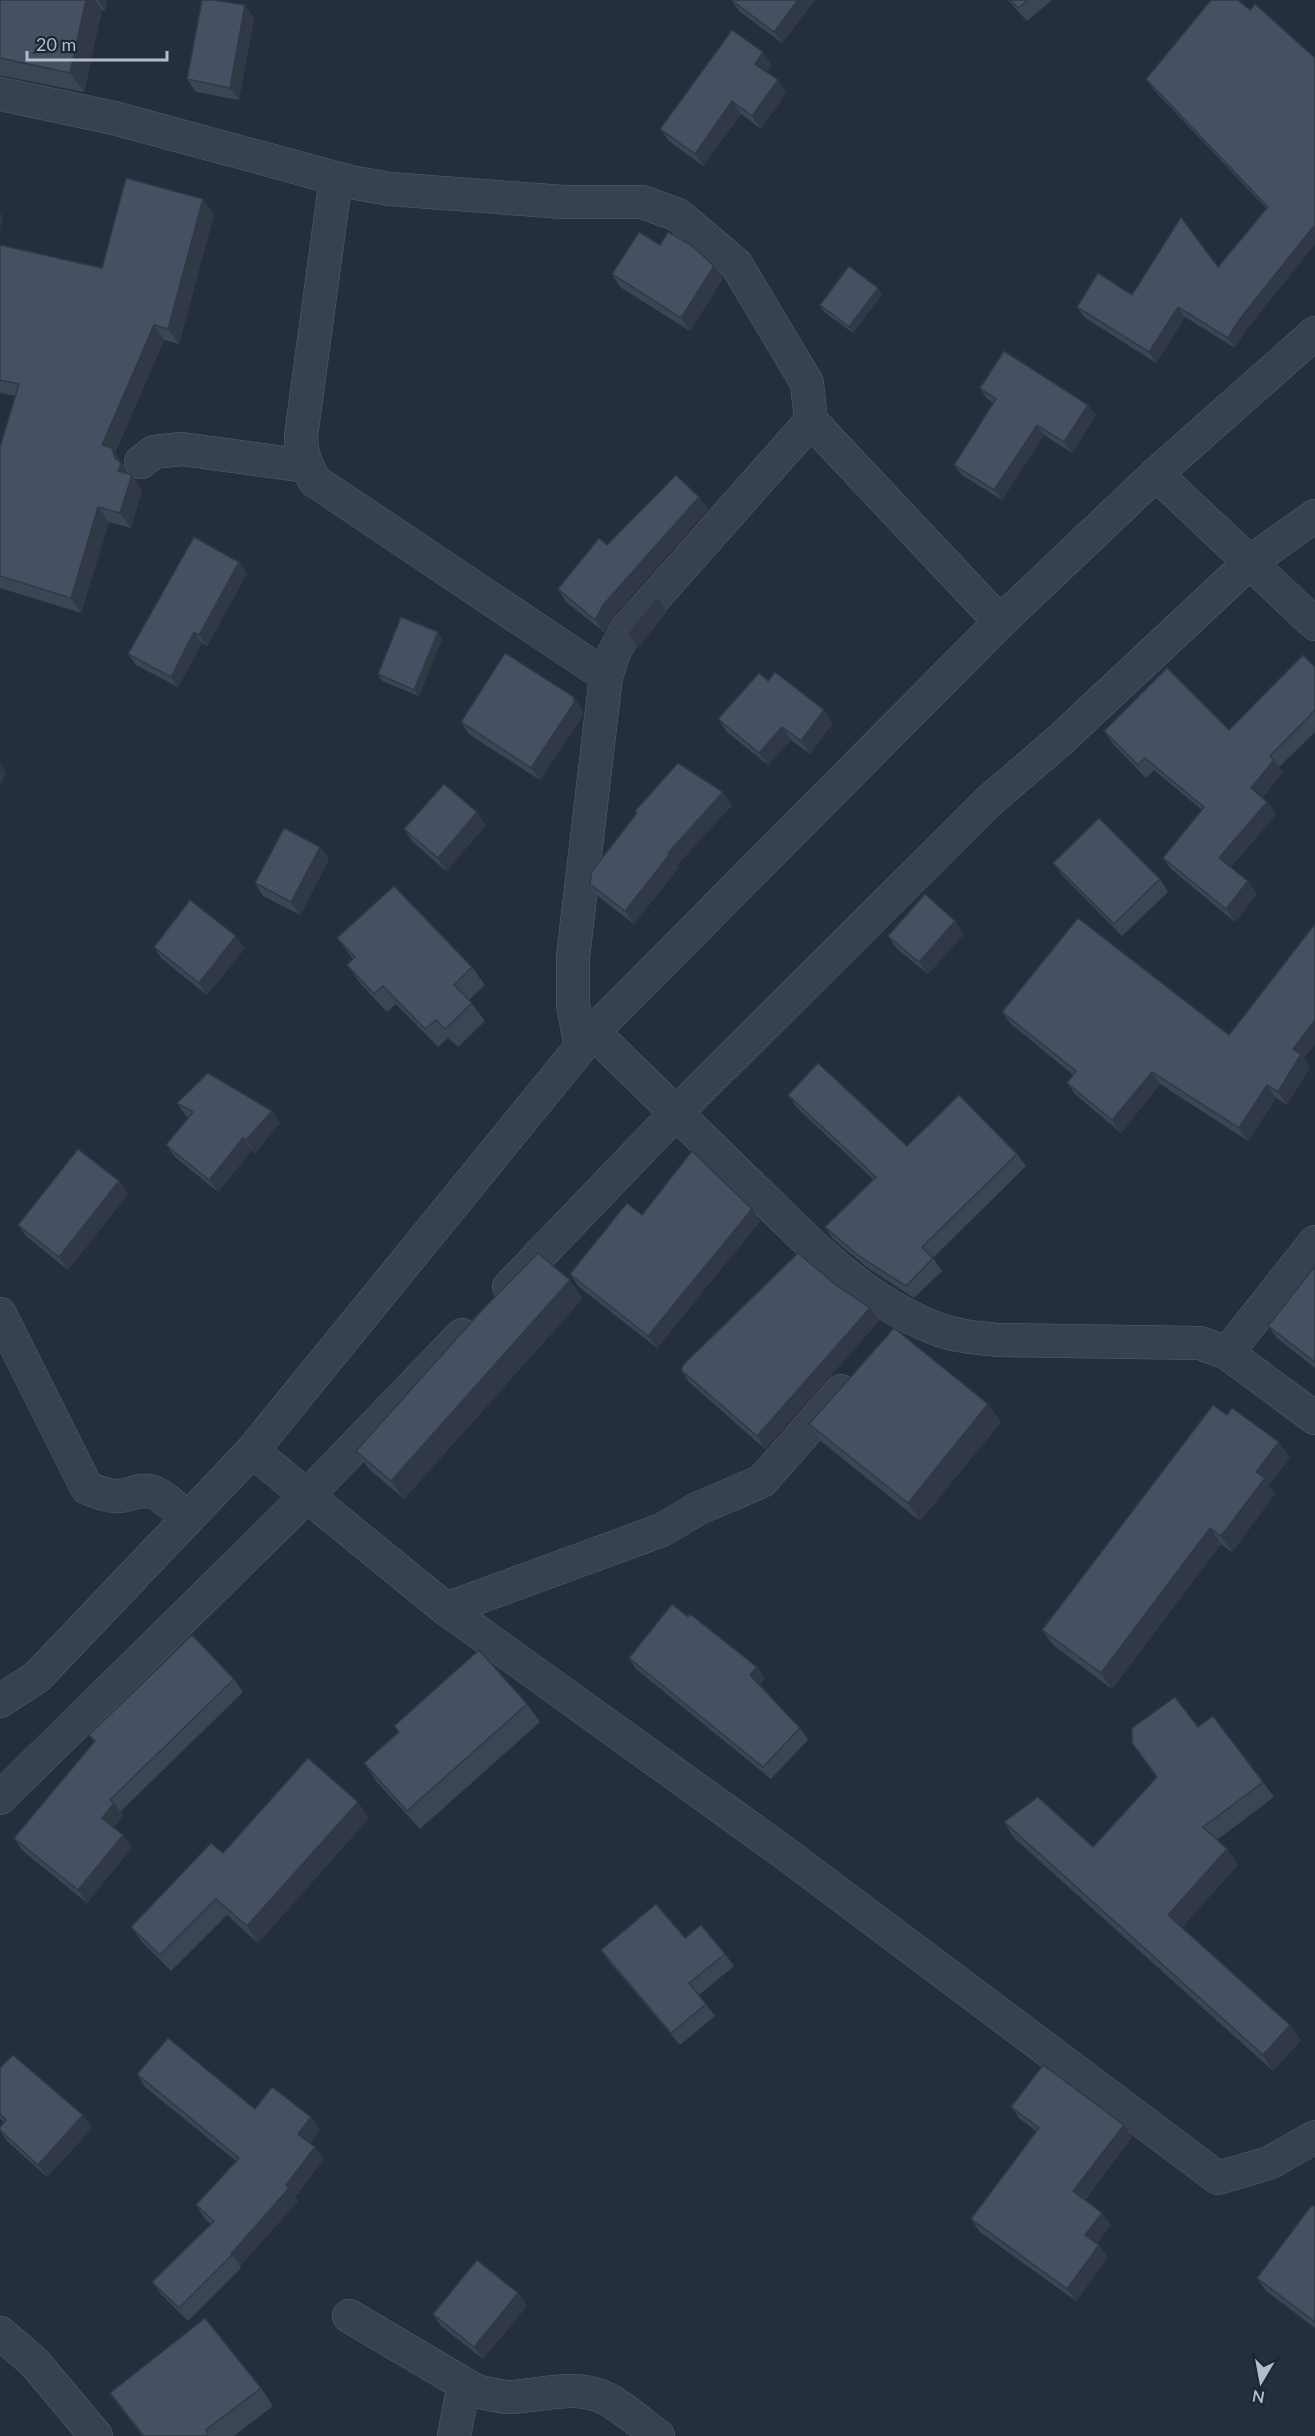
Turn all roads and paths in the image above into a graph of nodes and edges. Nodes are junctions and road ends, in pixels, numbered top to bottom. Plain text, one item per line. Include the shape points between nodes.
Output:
1 (0, 94) edge
2 (336, 178) junction
3 (1315, 333) edge
4 (811, 421) junction
5 (141, 462) dead end
6 (306, 466) junction
7 (1156, 474) junction
8 (1315, 516) edge
9 (1250, 562) junction
10 (1000, 622) junction
11 (1315, 624) edge
12 (606, 676) junction
13 (587, 1040) junction
14 (676, 1113) junction
15 (1315, 1242) edge
16 (0, 1314) edge
17 (908, 1316) junction
18 (885, 1342) edge
19 (1227, 1353) junction
20 (862, 1368) edge
21 (1315, 1418) edge
22 (252, 1451) junction
23 (307, 1496) junction
24 (187, 1519) junction
25 (446, 1609) junction
26 (0, 1701) edge
27 (0, 1798) edge
28 (1315, 2137) edge
29 (349, 2316) dead end
30 (0, 2333) edge
31 (464, 2384) junction
32 (96, 2436) edge
33 (454, 2436) edge
34 (658, 2436) edge

1 - 2 street via 114,118
2 - 4 street via 390,189 563,202 642,202 678,215 736,264 807,383
2 - 6 street via 301,436
3 - 7 street
4 - 10 street
4 - 12 street via 626,630
5 - 6 street via 154,452 182,449
6 - 12 street via 315,481
7 - 9 street
7 - 10 street
8 - 9 street
9 - 11 street
9 - 14 street via 1059,741 989,801
10 - 13 street
12 - 13 street via 573,957 573,1005
13 - 14 street
13 - 22 street
14 - 17 street via 813,1245 871,1295
14 - 23 street
15 - 19 street
16 - 24 street via 87,1488 120,1496 152,1492
17 - 18 street
17 - 19 street via 933,1328 999,1340 1200,1344
19 - 21 street
20 - 25 street via 762,1481 697,1509 662,1530
22 - 23 street
22 - 24 street
23 - 25 street
23 - 27 street
24 - 26 street via 37,1677
25 - 28 street via 791,1858 1218,2178 1269,2163
29 - 31 street
30 - 32 street via 34,2362
31 - 33 street
31 - 34 street via 493,2396 566,2390 587,2393 608,2400

